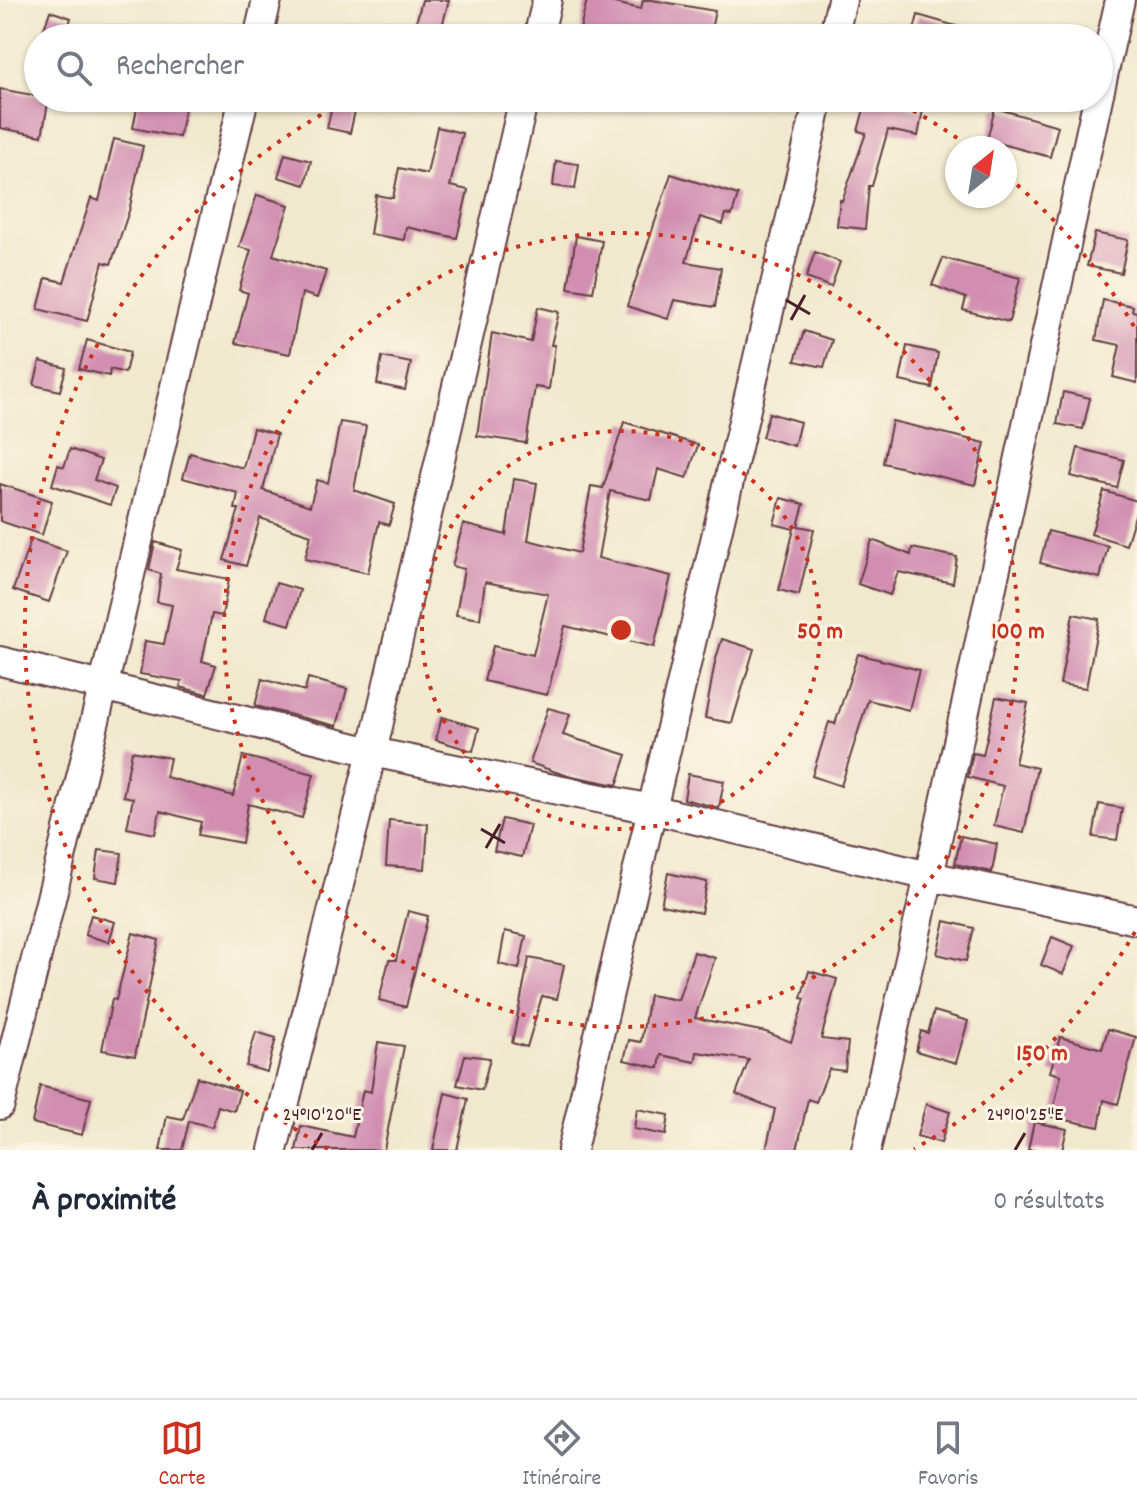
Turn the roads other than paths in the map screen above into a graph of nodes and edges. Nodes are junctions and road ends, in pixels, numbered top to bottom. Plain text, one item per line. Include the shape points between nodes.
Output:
1 (267, 0) edge
2 (547, 0) edge
3 (842, 0) edge
4 (1120, 0) edge
5 (261, 24) edge
6 (541, 24) edge
7 (836, 24) edge
8 (1113, 32) edge
9 (241, 112) edge
10 (521, 112) edge
11 (816, 112) edge
12 (1096, 112) edge
13 (0, 661) edge
14 (103, 688) junction
15 (372, 752) junction
16 (651, 809) junction
17 (929, 876) junction
18 (1137, 920) edge
19 (0, 1105) edge
20 (273, 1150) edge
21 (572, 1150) edge
22 (866, 1150) edge

1 - 5 street
2 - 6 street
3 - 7 street
4 - 8 street
9 - 14 street
10 - 15 street
11 - 16 street
12 - 17 street
13 - 14 street
14 - 15 street
14 - 19 street
15 - 16 street
15 - 20 street
16 - 17 street
16 - 21 street
17 - 18 street
17 - 22 street

